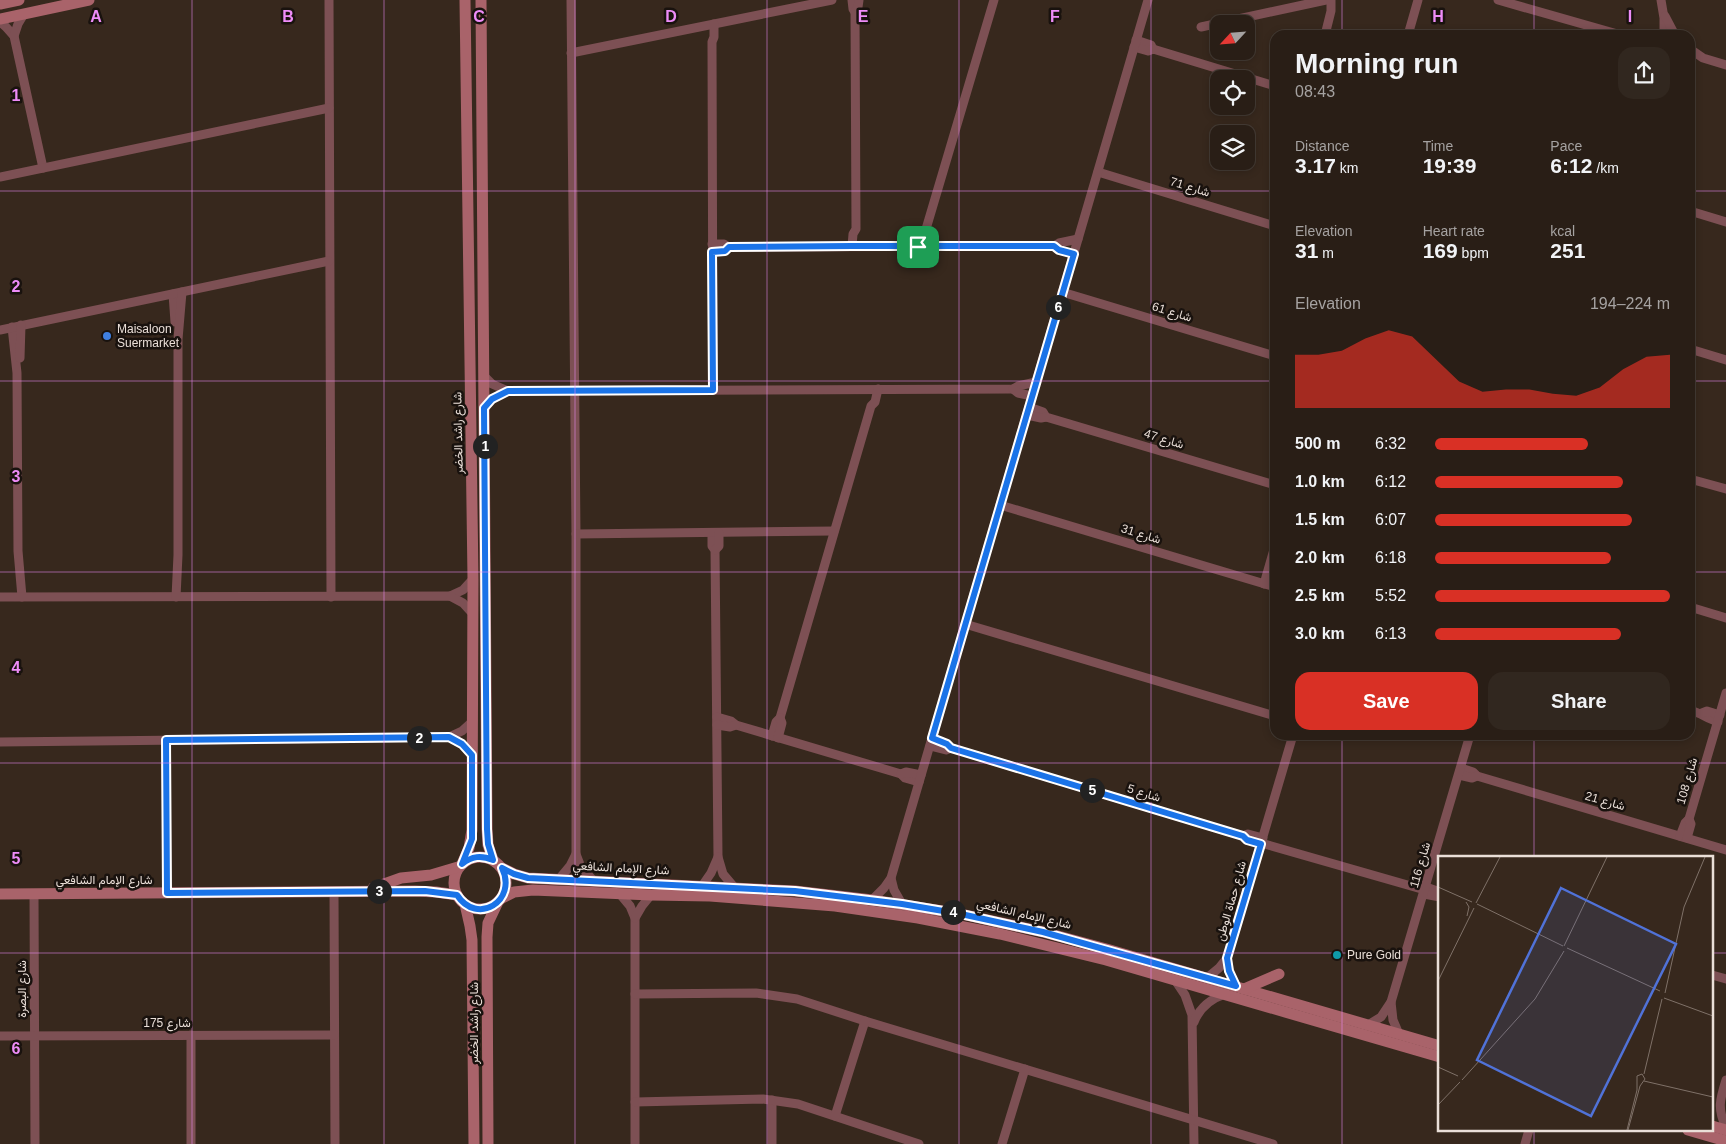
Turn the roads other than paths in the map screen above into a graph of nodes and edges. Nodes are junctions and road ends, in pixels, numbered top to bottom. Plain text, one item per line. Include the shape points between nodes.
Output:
1 (19, 0) edge
2 (88, 0) edge
3 (329, 0) edge
4 (465, 0) edge
5 (481, 0) edge
6 (571, 0) edge
7 (832, 0) edge
8 (852, 0) edge
9 (859, 0) edge
10 (994, 0) edge
11 (1148, 0) edge
12 (1326, 0) edge
13 (1331, 0) edge
14 (1418, 0) edge
15 (1498, 0) edge
16 (1513, 0) edge
17 (1661, 0) edge
18 (0, 4) edge
19 (1522, 7) junction
20 (1663, 11) junction
21 (856, 12) junction
22 (24, 14) junction
23 (0, 21) edge
24 (710, 25) junction
25 (1201, 27) dead end
26 (1326, 30) edge
27 (1409, 30) edge
28 (1603, 30) edge
29 (1664, 30) edge
30 (1673, 30) edge
31 (14, 36) junction
32 (1135, 43) junction
33 (1695, 52) edge
34 (571, 53) junction
35 (1695, 58) edge
36 (1703, 58) junction
37 (1726, 65) edge
38 (1270, 84) edge
39 (329, 108) junction
40 (43, 168) junction
41 (1098, 172) junction
42 (0, 177) edge
43 (1695, 213) edge
44 (1726, 222) edge
45 (1270, 224) edge
46 (1078, 239) junction
47 (856, 246) junction
48 (1054, 246) junction
49 (922, 247) junction
50 (712, 248) junction
51 (1074, 254) junction
52 (329, 261) junction
53 (1062, 292) junction
54 (177, 293) junction
55 (17, 326) junction
56 (0, 330) edge
57 (1695, 351) edge
58 (1270, 354) edge
59 (1726, 360) edge
60 (484, 376) junction
61 (1036, 382) junction
62 (875, 389) junction
63 (1013, 389) junction
64 (574, 390) junction
65 (713, 390) junction
66 (508, 391) junction
67 (1032, 396) junction
68 (484, 408) junction
69 (1028, 411) junction
70 (1695, 480) edge
71 (1270, 484) edge
72 (1726, 489) edge
73 (1000, 505) junction
74 (834, 531) junction
75 (715, 533) junction
76 (576, 534) junction
77 (1270, 563) edge
78 (473, 579) junction
79 (1264, 584) junction
80 (1270, 586) edge
81 (331, 596) junction
82 (450, 596) junction
83 (0, 597) edge
84 (18, 597) junction
85 (179, 597) junction
86 (1695, 609) edge
87 (474, 614) junction
88 (1726, 618) edge
89 (965, 624) junction
90 (1726, 693) edge
91 (1695, 712) edge
92 (1270, 715) edge
93 (1719, 718) junction
94 (473, 721) junction
95 (717, 721) junction
96 (449, 737) junction
97 (775, 737) junction
98 (166, 740) junction
99 (1292, 740) edge
100 (1469, 740) edge
101 (0, 742) edge
102 (931, 742) junction
103 (472, 755) junction
104 (1460, 771) junction
105 (920, 779) junction
106 (1684, 837) junction
107 (1262, 842) junction
108 (1726, 850) edge
109 (576, 854) junction
110 (718, 857) junction
111 (493, 860) junction
112 (460, 866) junction
113 (502, 868) junction
114 (560, 878) junction
115 (891, 878) junction
116 (592, 880) junction
117 (702, 886) junction
118 (734, 887) junction
119 (1425, 890) junction
120 (334, 892) junction
121 (359, 892) junction
122 (1438, 892) edge
123 (167, 893) junction
124 (0, 894) edge
125 (34, 894) junction
126 (620, 894) junction
127 (651, 895) junction
128 (1438, 896) edge
129 (461, 900) junction
130 (872, 900) junction
131 (499, 901) junction
132 (902, 904) junction
133 (635, 918) junction
134 (1227, 958) junction
135 (1279, 974) dead end
136 (1207, 978) junction
137 (1175, 980) junction
138 (1240, 987) junction
139 (635, 994) junction
140 (1225, 994) junction
141 (1392, 1002) junction
142 (865, 1021) junction
143 (1193, 1025) junction
144 (1368, 1025) junction
145 (1400, 1034) junction
146 (191, 1035) junction
147 (334, 1035) junction
148 (0, 1036) edge
149 (34, 1036) junction
150 (1438, 1045) edge
151 (1438, 1056) edge
152 (1025, 1069) junction
153 (1726, 1080) edge
154 (772, 1100) junction
155 (635, 1102) junction
156 (1719, 1104) junction
157 (1714, 1109) edge
158 (835, 1116) junction
159 (1194, 1120) junction
160 (1726, 1129) edge
161 (1695, 1132) edge
162 (1726, 1141) edge
163 (910, 1142) edge
164 (35, 1144) edge
165 (191, 1144) edge
166 (335, 1144) edge
167 (474, 1144) edge
168 (488, 1144) edge
169 (635, 1144) edge
170 (772, 1144) edge
171 (1002, 1144) edge
172 (1194, 1144) edge
173 (1273, 1144) edge

1 - 18 street
2 - 22 street
3 - 39 street
4 - 78 street, شارع راشد الخضر
5 - 60 street
6 - 34 street
7 - 24 street
8 - 21 street
9 - 21 street
10 - 49 street
11 - 32 street
12 - 25 street
13 - 26 street
14 - 27 street
15 - 19 street
16 - 19 street
17 - 20 street
19 - 28 street
20 - 29 street
20 - 30 street
21 - 47 street via 856,229 853,234
22 - 23 street
22 - 31 street
23 - 31 street
24 - 34 street
24 - 50 street via 714,37
31 - 40 street
32 - 38 street via 1151,45 1154,49
32 - 41 street
33 - 36 street
34 - 64 street
35 - 36 street
36 - 37 street
39 - 40 street
39 - 52 street
40 - 42 street
41 - 45 street, شارع 71
41 - 46 street
43 - 44 street
46 - 48 street
46 - 51 street
47 - 49 street
47 - 50 street via 729,247 724,244
48 - 49 street
48 - 51 street
50 - 65 street
51 - 53 street
52 - 54 street
52 - 81 street
53 - 58 street, شارع 61
53 - 61 street
54 - 55 street
54 - 85 street
55 - 56 street
55 - 84 street
57 - 59 street
60 - 66 street via 492,384
60 - 68 street
61 - 63 street
61 - 67 street
62 - 63 street
62 - 65 street
62 - 74 street via 875,402 871,406
63 - 67 street
64 - 65 street
64 - 66 street
64 - 76 street
66 - 68 street via 492,399
67 - 69 street
68 - 111 street via 487,829
69 - 71 street, شارع 47 via 1041,418
69 - 73 street
70 - 72 street
73 - 79 street, شارع 31
73 - 89 street
74 - 75 street
74 - 97 street via 780,718 776,722
75 - 76 street
75 - 95 street via 712,546 715,550
76 - 109 street
77 - 79 street
78 - 82 street via 463,590
78 - 87 street, شارع راشد الخضر
79 - 80 street, شارع 31
81 - 82 street
81 - 85 street
82 - 87 street
83 - 84 street
84 - 85 street
86 - 88 street
87 - 94 street, شارع راشد الخضر
89 - 92 street
89 - 102 street
90 - 93 street, شارع 108
91 - 93 street via 1706,718
93 - 106 street, شارع 108 via 1689,819 1685,823
94 - 96 street
94 - 103 street, شارع راشد الخضر
95 - 97 street
95 - 110 street
96 - 98 street
96 - 103 street
97 - 105 street via 901,774 905,778
98 - 101 street
98 - 123 street
99 - 107 street, شارع حماة الوطن
100 - 104 street, شارع 116
102 - 105 street
102 - 107 street, شارع 5 via 946,750 951,748 1243,836 1250,834
103 - 112 street, شارع راشد الخضر via 472,839
104 - 106 street, شارع 21 via 1472,778 1477,776
104 - 119 street, شارع 116
105 - 115 street
106 - 108 street, شارع 21
107 - 119 street, شارع 5
107 - 134 street, شارع حماة الوطن
109 - 114 street
109 - 116 street via 581,867
110 - 117 street
110 - 118 street via 723,874
111 - 112 street via 480,856
111 - 113 street
112 - 121 street, شارع الإمام الشافعي via 432,875 402,878
112 - 129 street via 454,884
113 - 114 street, شارع الإمام الشافعي via 521,876
113 - 131 street via 506,890
114 - 116 street, شارع الإمام الشافعي
115 - 130 street
115 - 132 street
116 - 117 street, شارع الإمام الشافعي
117 - 118 street, شارع الإمام الشافعي
118 - 130 street, شارع الإمام الشافعي
119 - 122 street
119 - 128 street
119 - 141 street, شارع 116
120 - 121 street, شارع الإمام الشافعي
120 - 123 street, شارع الإمام الشافعي
120 - 147 street
121 - 129 street, شارع الإمام الشافعي via 425,891
123 - 125 street, شارع الإمام الشافعي
124 - 125 street, شارع الإمام الشافعي
125 - 149 street, شارع البصرة
126 - 127 street, شارع الإمام الشافعي
126 - 131 street, شارع الإمام الشافعي via 527,890 514,892
126 - 133 street
127 - 133 street
127 - 137 street, شارع الإمام الشافعي via 794,902 910,916 1040,943
129 - 131 street via 477,909
129 - 167 street, شارع راشد الخضر via 472,940
130 - 132 street, شارع الإمام الشافعي
131 - 168 street, شارع راشد الخضر via 488,923 487,937
132 - 136 street, شارع الإمام الشافعي via 1035,930
133 - 139 street
134 - 136 street, شارع حماة الوطن
134 - 138 street, شارع حماة الوطن via 1229,971
135 - 138 street
136 - 138 street, شارع الإمام الشافعي
137 - 140 street, شارع الإمام الشافعي
137 - 143 street via 1190,1006
138 - 144 street, شارع الإمام الشافعي
139 - 142 street via 770,994 797,999
139 - 155 street
140 - 143 street via 1201,1008
140 - 151 street, شارع الإمام الشافعي
141 - 144 street, شارع 116 via 1381,1017
141 - 145 street, شارع 116 via 1393,1020
142 - 152 street
142 - 158 street
143 - 159 street
144 - 145 street, شارع الإمام الشافعي
145 - 150 street, شارع الإمام الشافعي
146 - 147 street, شارع 175
146 - 149 street, شارع 175
146 - 165 street
147 - 166 street
148 - 149 street, شارع 175
149 - 164 street, شارع البصرة
152 - 159 street
152 - 171 street
153 - 156 street
154 - 155 street
154 - 158 street via 798,1104
154 - 170 street
155 - 169 street
156 - 157 street
156 - 160 street
158 - 163 street
159 - 172 street
159 - 173 street
161 - 162 street

